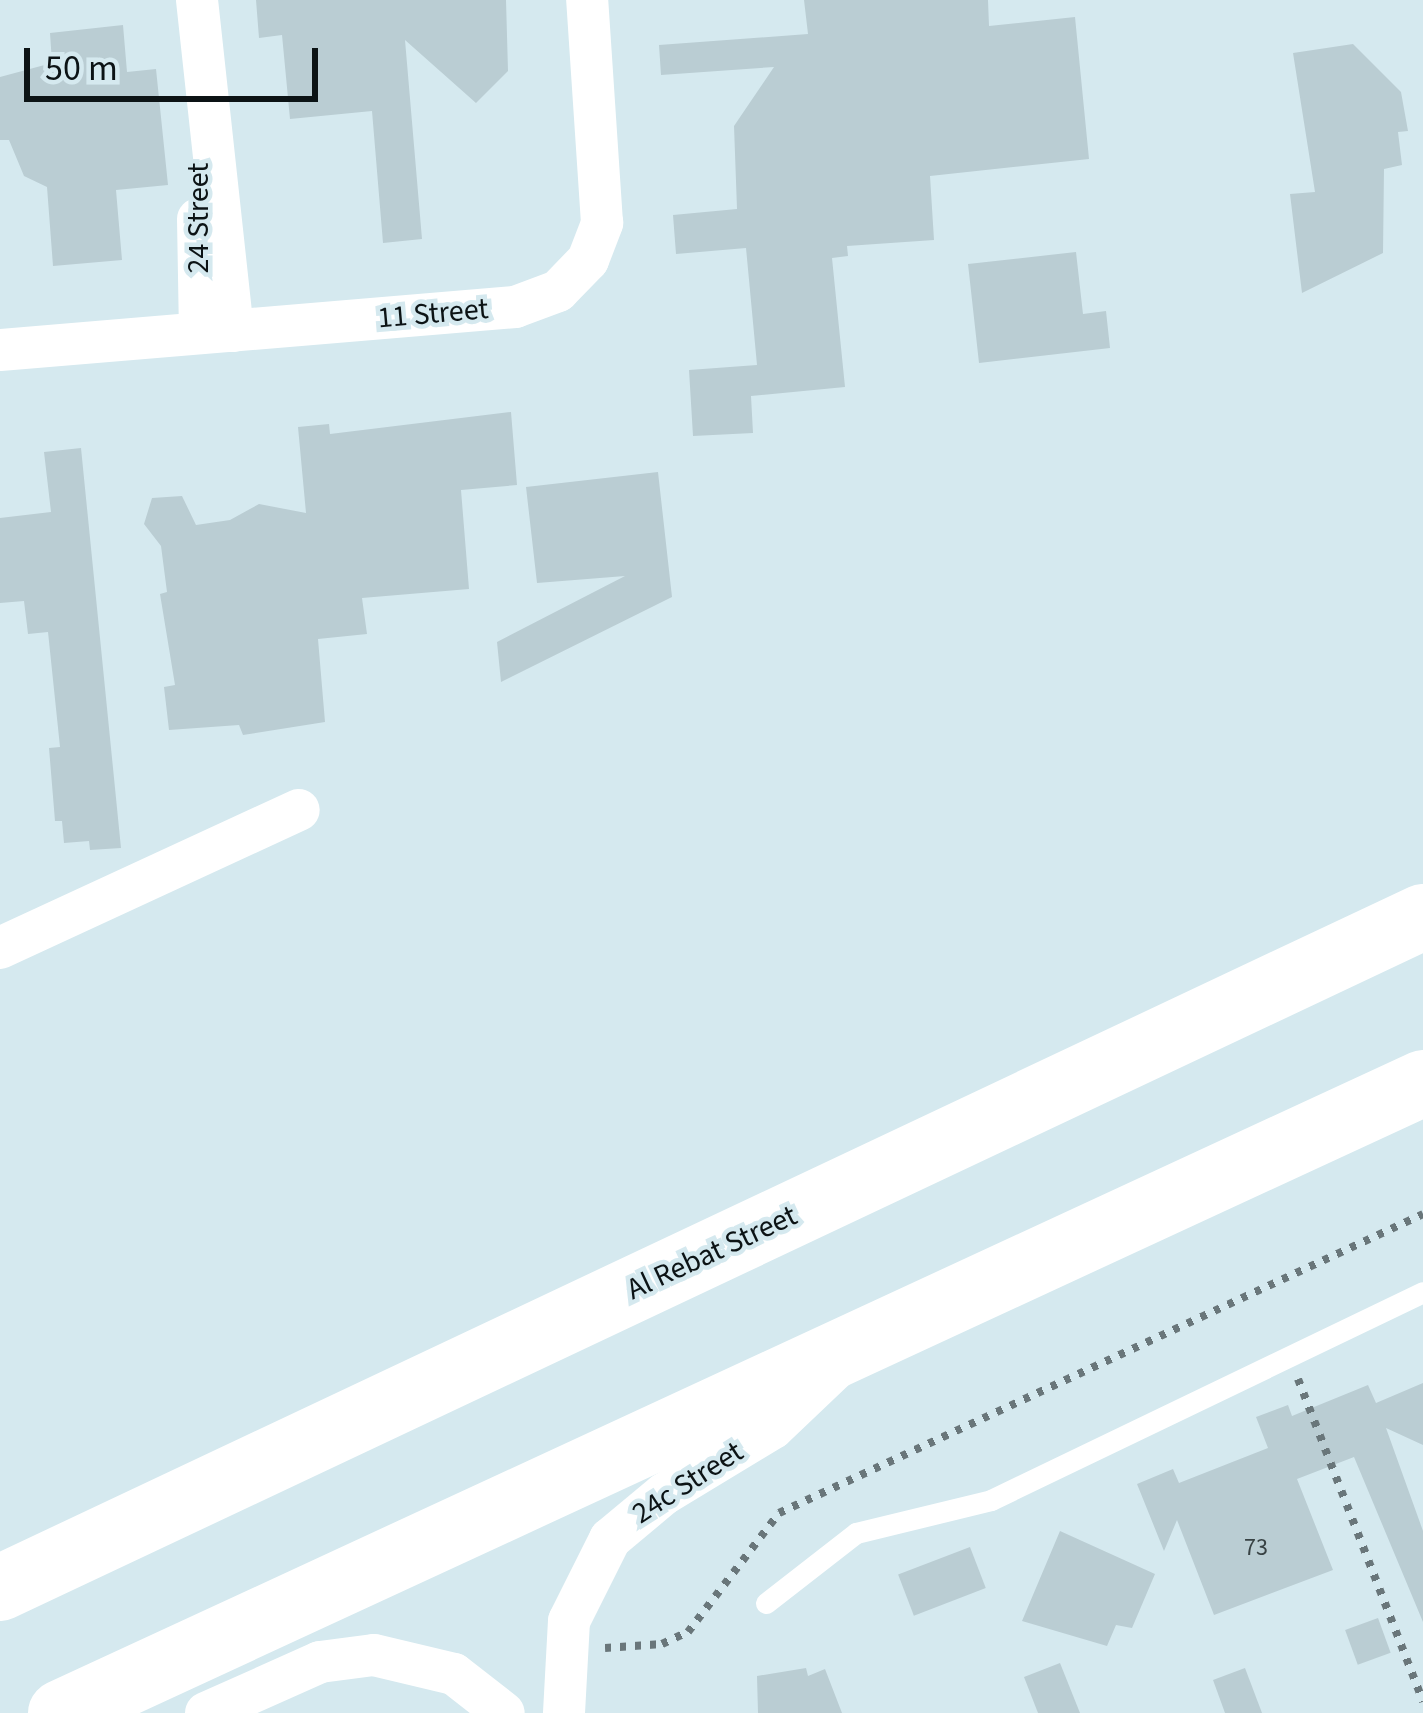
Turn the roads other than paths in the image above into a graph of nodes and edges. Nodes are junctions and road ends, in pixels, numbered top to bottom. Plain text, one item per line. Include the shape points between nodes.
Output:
1 (197, 0) edge
2 (587, 0) edge
3 (216, 332) junction
4 (0, 350) edge
5 (299, 810) dead end
6 (1423, 917) edge
7 (0, 947) edge
8 (1423, 1083) edge
9 (1423, 1292) edge
10 (849, 1352) junction
11 (0, 1588) edge
12 (766, 1603) dead end
13 (61, 1713) edge
14 (206, 1713) edge
15 (504, 1713) edge
16 (564, 1713) edge

1 - 3 street, 24 Street
2 - 3 street, 11 Street via 604,203 597,242 576,276 515,307
3 - 4 street, 11 Street
5 - 7 street
6 - 11 highway, Al Rebat Street
8 - 10 highway
9 - 12 lane via 991,1501 856,1533
10 - 13 highway
10 - 16 street, 24c Street via 772,1429 664,1494 610,1539 579,1590 565,1650
14 - 15 street via 320,1662 374,1655 454,1674

